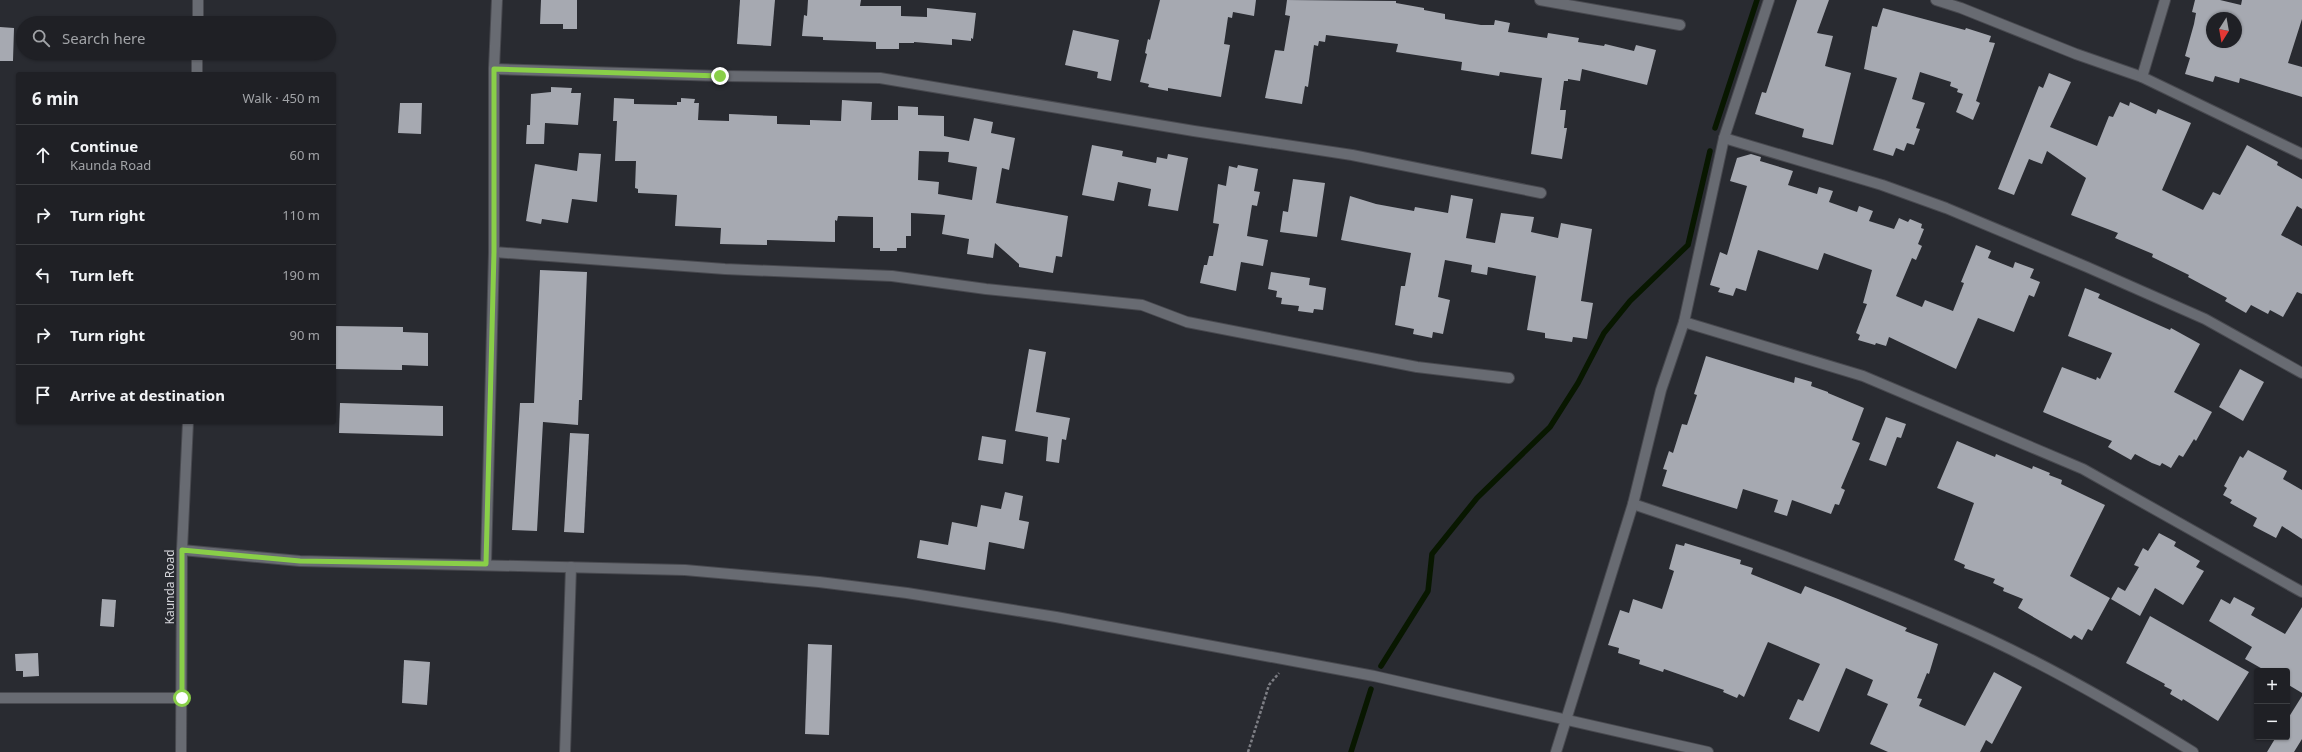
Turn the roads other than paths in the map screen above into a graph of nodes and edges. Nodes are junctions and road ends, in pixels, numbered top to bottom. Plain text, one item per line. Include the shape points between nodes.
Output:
1 (198, 0) edge
2 (497, 0) edge
3 (1540, 0) edge
4 (1769, 0) edge
5 (1936, 0) edge
6 (2165, 0) edge
7 (1963, 4) edge
8 (198, 16) edge
9 (1680, 25) dead end
10 (197, 60) edge
11 (494, 69) junction
12 (197, 72) edge
13 (2142, 76) junction
14 (1724, 138) junction
15 (2302, 154) edge
16 (1541, 193) dead end
17 (494, 252) junction
18 (1684, 322) junction
19 (2302, 373) edge
20 (1509, 378) dead end
21 (188, 424) edge
22 (1633, 504) junction
23 (182, 550) junction
24 (486, 564) junction
25 (572, 567) junction
26 (2302, 592) edge
27 (0, 698) edge
28 (182, 698) junction
29 (1565, 720) junction
30 (181, 752) edge
31 (565, 752) edge
32 (1556, 752) edge
33 (1708, 752) edge
34 (2193, 752) edge

1 - 8 street
2 - 11 street
3 - 9 street
4 - 14 street
5 - 7 street
6 - 13 street
7 - 13 street via 2076,54
10 - 12 street
11 - 16 street via 880,78 1352,155
11 - 17 street
13 - 15 street
14 - 18 street
14 - 19 street via 1882,185 1946,208 2205,319
17 - 20 street via 725,269 892,276 986,289 1142,305 1187,322 1417,368
17 - 24 street
18 - 22 street via 1661,390
18 - 26 street via 1863,376 2076,466
21 - 23 street, Kaunda Road
22 - 29 street
22 - 34 street via 1806,563 1953,622 2076,683
23 - 24 street via 300,561
23 - 28 street, Kaunda Road
24 - 25 street
25 - 29 street via 685,570 826,583 1056,616 1374,676
25 - 31 street
27 - 28 street
28 - 30 street, Kaunda Road
29 - 32 street
29 - 33 street

